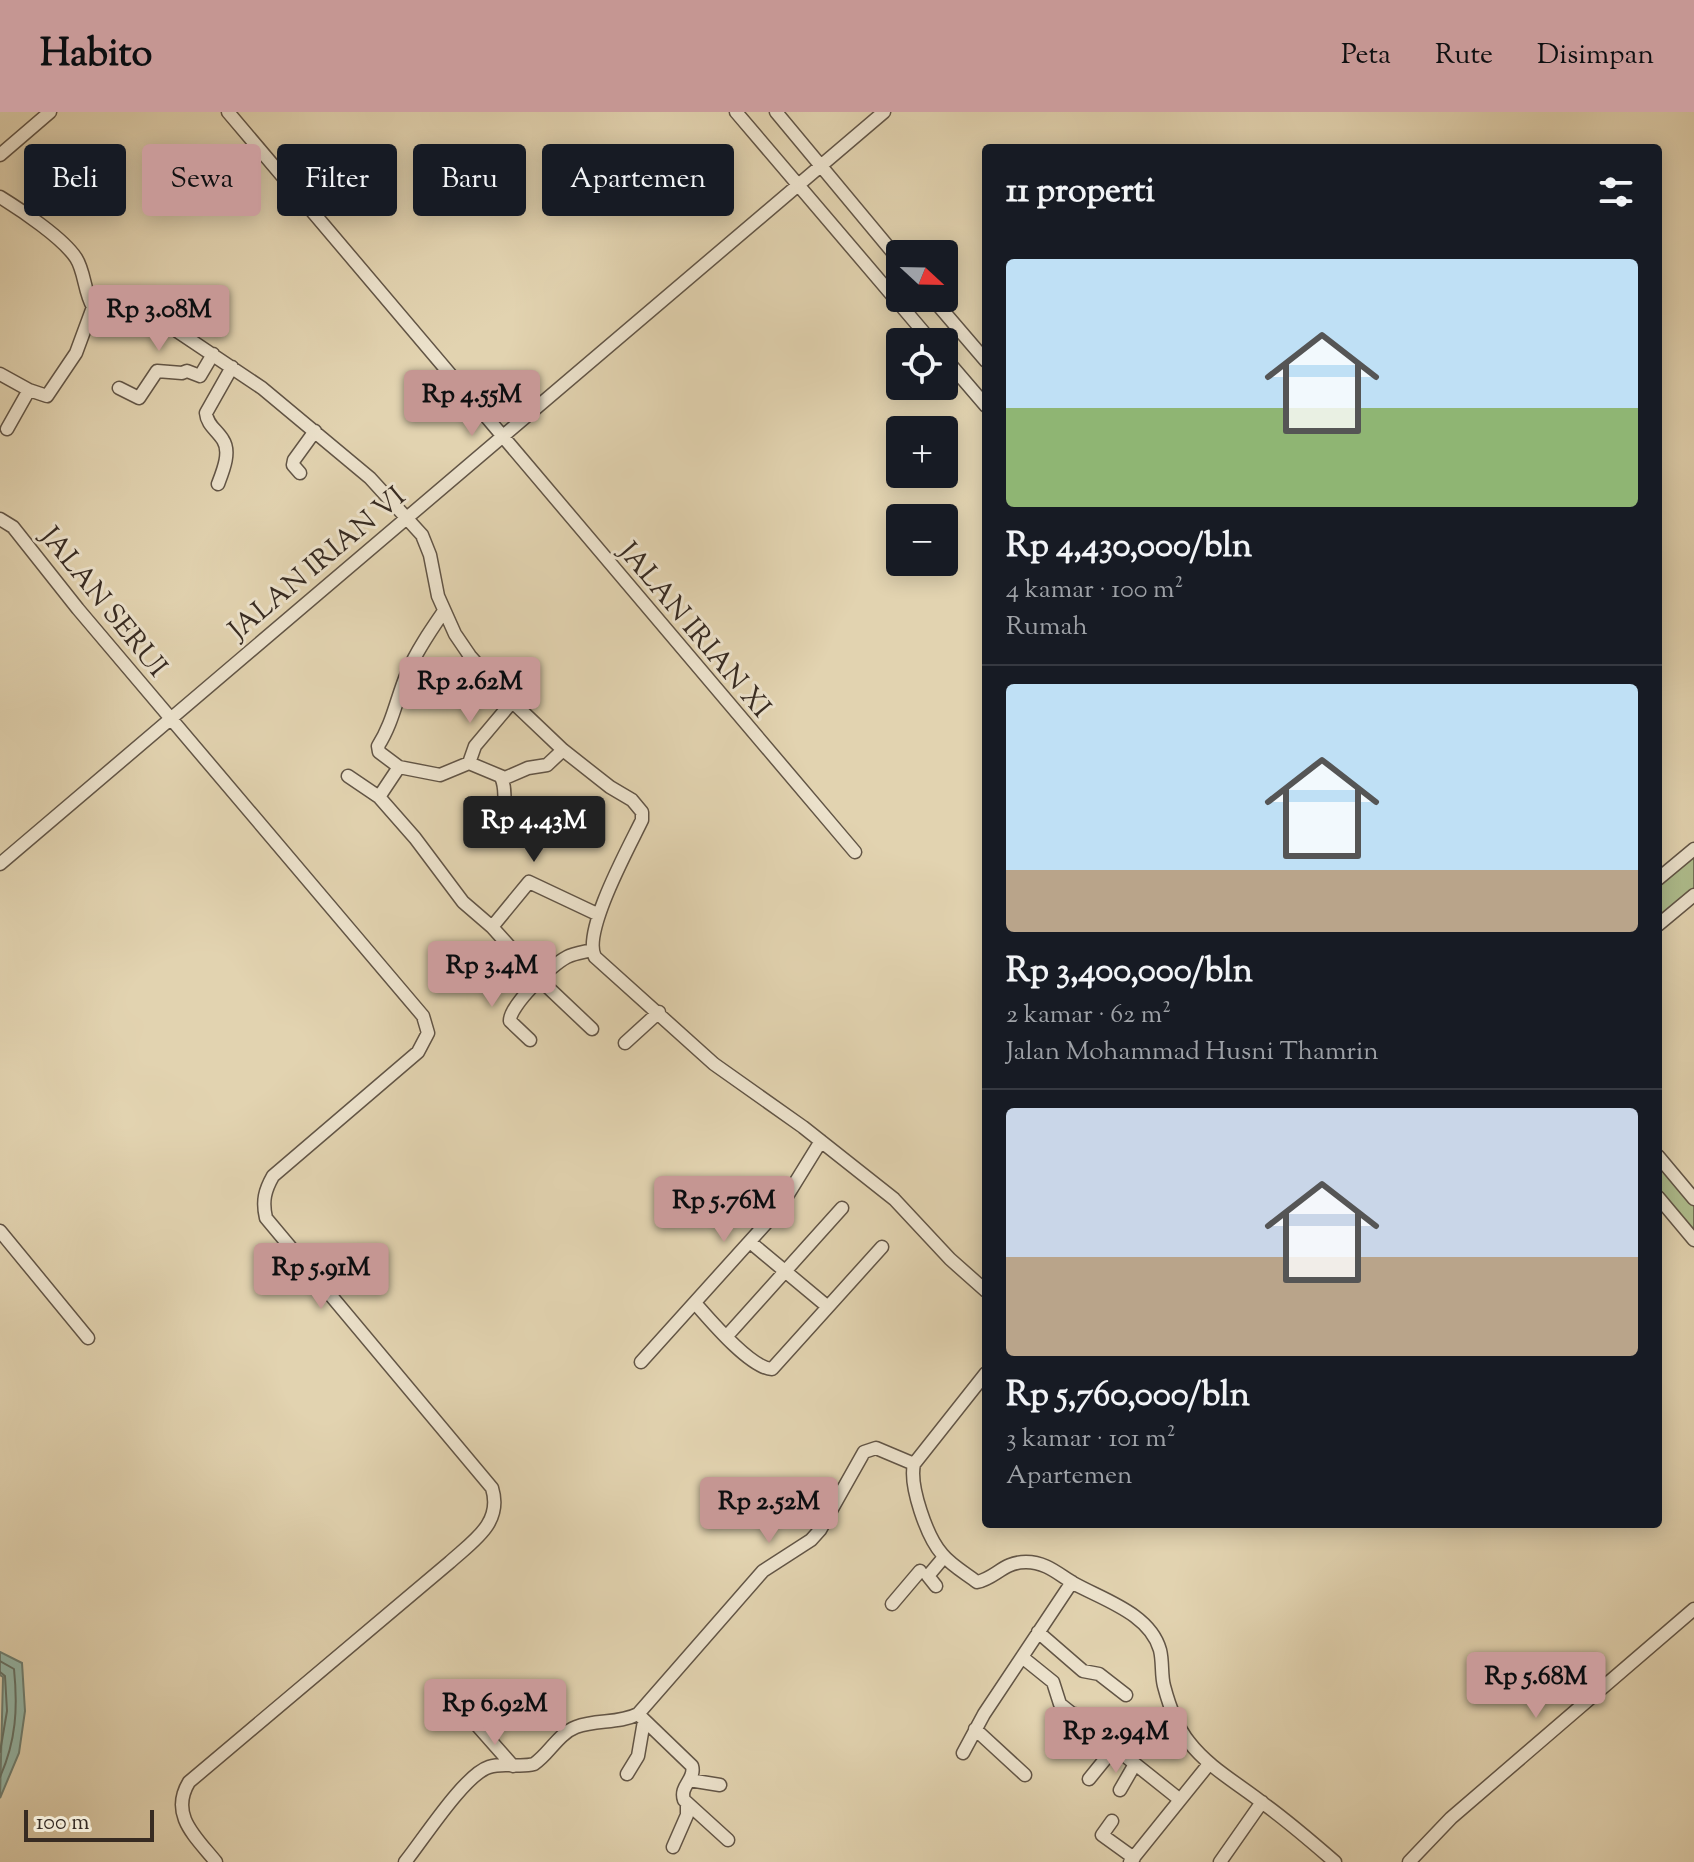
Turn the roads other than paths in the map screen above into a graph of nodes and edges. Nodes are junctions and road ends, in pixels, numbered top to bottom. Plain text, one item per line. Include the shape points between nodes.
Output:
1 (50, 112) edge
2 (228, 112) edge
3 (736, 112) edge
4 (776, 112) edge
5 (884, 112) edge
6 (0, 155) edge
7 (821, 165) junction
8 (797, 184) junction
9 (0, 197) edge
10 (886, 244) edge
11 (93, 307) junction
12 (944, 312) edge
13 (920, 328) edge
14 (213, 354) junction
15 (982, 356) edge
16 (232, 367) junction
17 (958, 373) edge
18 (0, 374) edge
19 (119, 388) dead end
20 (29, 390) junction
21 (982, 401) edge
22 (7, 429) dead end
23 (315, 431) junction
24 (501, 437) junction
25 (300, 473) dead end
26 (218, 484) dead end
27 (407, 516) junction
28 (0, 519) edge
29 (444, 611) junction
30 (512, 702) junction
31 (170, 718) junction
32 (563, 750) junction
33 (469, 763) junction
34 (399, 767) junction
35 (348, 776) dead end
36 (501, 777) junction
37 (379, 797) junction
38 (560, 833) dead end
39 (1694, 849) edge
40 (855, 852) dead end
41 (0, 864) edge
42 (1662, 876) edge
43 (1694, 895) edge
44 (599, 915) junction
45 (1662, 922) edge
46 (492, 927) junction
47 (592, 950) junction
48 (455, 959) dead end
49 (538, 978) junction
50 (659, 1012) junction
51 (592, 1029) dead end
52 (530, 1040) dead end
53 (625, 1043) dead end
54 (821, 1141) junction
55 (1662, 1161) edge
56 (1694, 1199) edge
57 (1662, 1202) edge
58 (842, 1208) dead end
59 (0, 1231) edge
60 (1694, 1240) edge
61 (750, 1242) junction
62 (882, 1247) dead end
63 (786, 1271) junction
64 (982, 1287) edge
65 (695, 1303) junction
66 (828, 1307) junction
67 (726, 1337) junction
68 (88, 1338) dead end
69 (641, 1362) dead end
70 (982, 1378) edge
71 (914, 1464) junction
72 (944, 1557) junction
73 (1072, 1582) junction
74 (892, 1604) dead end
75 (1694, 1609) edge
76 (1038, 1632) junction
77 (1022, 1657) junction
78 (1126, 1695) dead end
79 (1074, 1714) junction
80 (641, 1718) junction
81 (475, 1723) dead end
82 (975, 1729) junction
83 (1058, 1736) dead end
84 (1115, 1747) junction
85 (963, 1753) dead end
86 (1135, 1764) junction
87 (1209, 1764) junction
88 (513, 1766) junction
89 (627, 1774) dead end
90 (1025, 1775) dead end
91 (1089, 1779) dead end
92 (689, 1780) junction
93 (720, 1785) dead end
94 (1120, 1790) dead end
95 (1179, 1799) junction
96 (1262, 1802) junction
97 (687, 1804) junction
98 (1112, 1821) dead end
99 (728, 1840) dead end
100 (673, 1847) dead end
101 (1132, 1860) edge
102 (216, 1862) edge
103 (405, 1862) edge
104 (1220, 1862) edge
105 (1335, 1862) edge
106 (1409, 1862) edge

1 - 6 street
2 - 24 street, JALAN IRIAN XI
3 - 8 street
4 - 7 street
5 - 7 street, JALAN IRIAN VI
7 - 8 street, JALAN IRIAN VI
7 - 10 street
8 - 13 street
8 - 24 street, JALAN IRIAN VI
9 - 11 street via 73,254
11 - 14 street via 114,318 167,325
11 - 20 street via 76,353 51,393 43,396
12 - 15 street
14 - 16 street
14 - 19 street via 200,376 157,371 139,398
16 - 23 street
16 - 26 street via 206,416 226,444
17 - 21 street
18 - 20 street
20 - 22 street
23 - 25 street via 294,460
23 - 27 street
24 - 27 street, JALAN IRIAN VI
24 - 40 street, JALAN IRIAN XI
27 - 29 street via 426,541
27 - 31 street, JALAN IRIAN VI
28 - 31 street, JALAN SERUI via 13,527
29 - 30 street via 470,656
29 - 34 street via 409,669 378,746
30 - 32 street
30 - 33 street via 475,746
31 - 41 street, JALAN IRIAN VI
31 - 102 street, JALAN SERUI via 427,1023 418,1052 273,1176 264,1208 266,1218 492,1488 495,1507 486,1529 450,1562 189,1782 181,1800 183,1820
32 - 36 street via 547,765
32 - 44 street via 642,812
33 - 34 street via 440,775
33 - 36 street
34 - 37 street
35 - 37 street
36 - 38 street via 507,811 514,816 529,807
37 - 46 street via 457,896
39 - 42 street
43 - 45 street
44 - 46 street via 529,882
44 - 47 street
46 - 49 street
47 - 49 street via 567,957
47 - 50 street via 601,965
48 - 49 street
49 - 51 street
49 - 52 street via 509,1017
50 - 53 street
50 - 54 street via 714,1064
54 - 61 street via 779,1209
54 - 64 street via 894,1199
55 - 56 street
57 - 60 street
58 - 63 street
59 - 68 street
61 - 63 street
61 - 65 street
62 - 66 street
63 - 66 street
63 - 67 street
65 - 67 street
65 - 69 street
66 - 67 street via 772,1369
70 - 71 street
71 - 72 street via 913,1488
71 - 80 street via 876,1448 864,1452 820,1530 763,1571
72 - 73 street via 977,1582 1007,1564 1028,1562 1049,1565
72 - 74 street
73 - 76 street
73 - 87 street via 1130,1613 1148,1629 1160,1650 1164,1685 1180,1729
75 - 106 street via 1451,1818
76 - 77 street
76 - 78 street via 1083,1671 1099,1674
77 - 79 street via 1053,1682 1060,1704
77 - 82 street
79 - 83 street
79 - 84 street
80 - 88 street via 578,1726 536,1763
80 - 89 street via 639,1753
80 - 92 street via 692,1766
81 - 88 street
82 - 85 street
82 - 90 street
84 - 86 street
84 - 91 street
86 - 94 street
86 - 95 street
87 - 95 street
87 - 96 street
88 - 103 street via 488,1767 475,1775
92 - 93 street
92 - 97 street via 682,1795
95 - 101 street
96 - 104 street
96 - 105 street
97 - 99 street
97 - 100 street
98 - 101 street via 1102,1835

